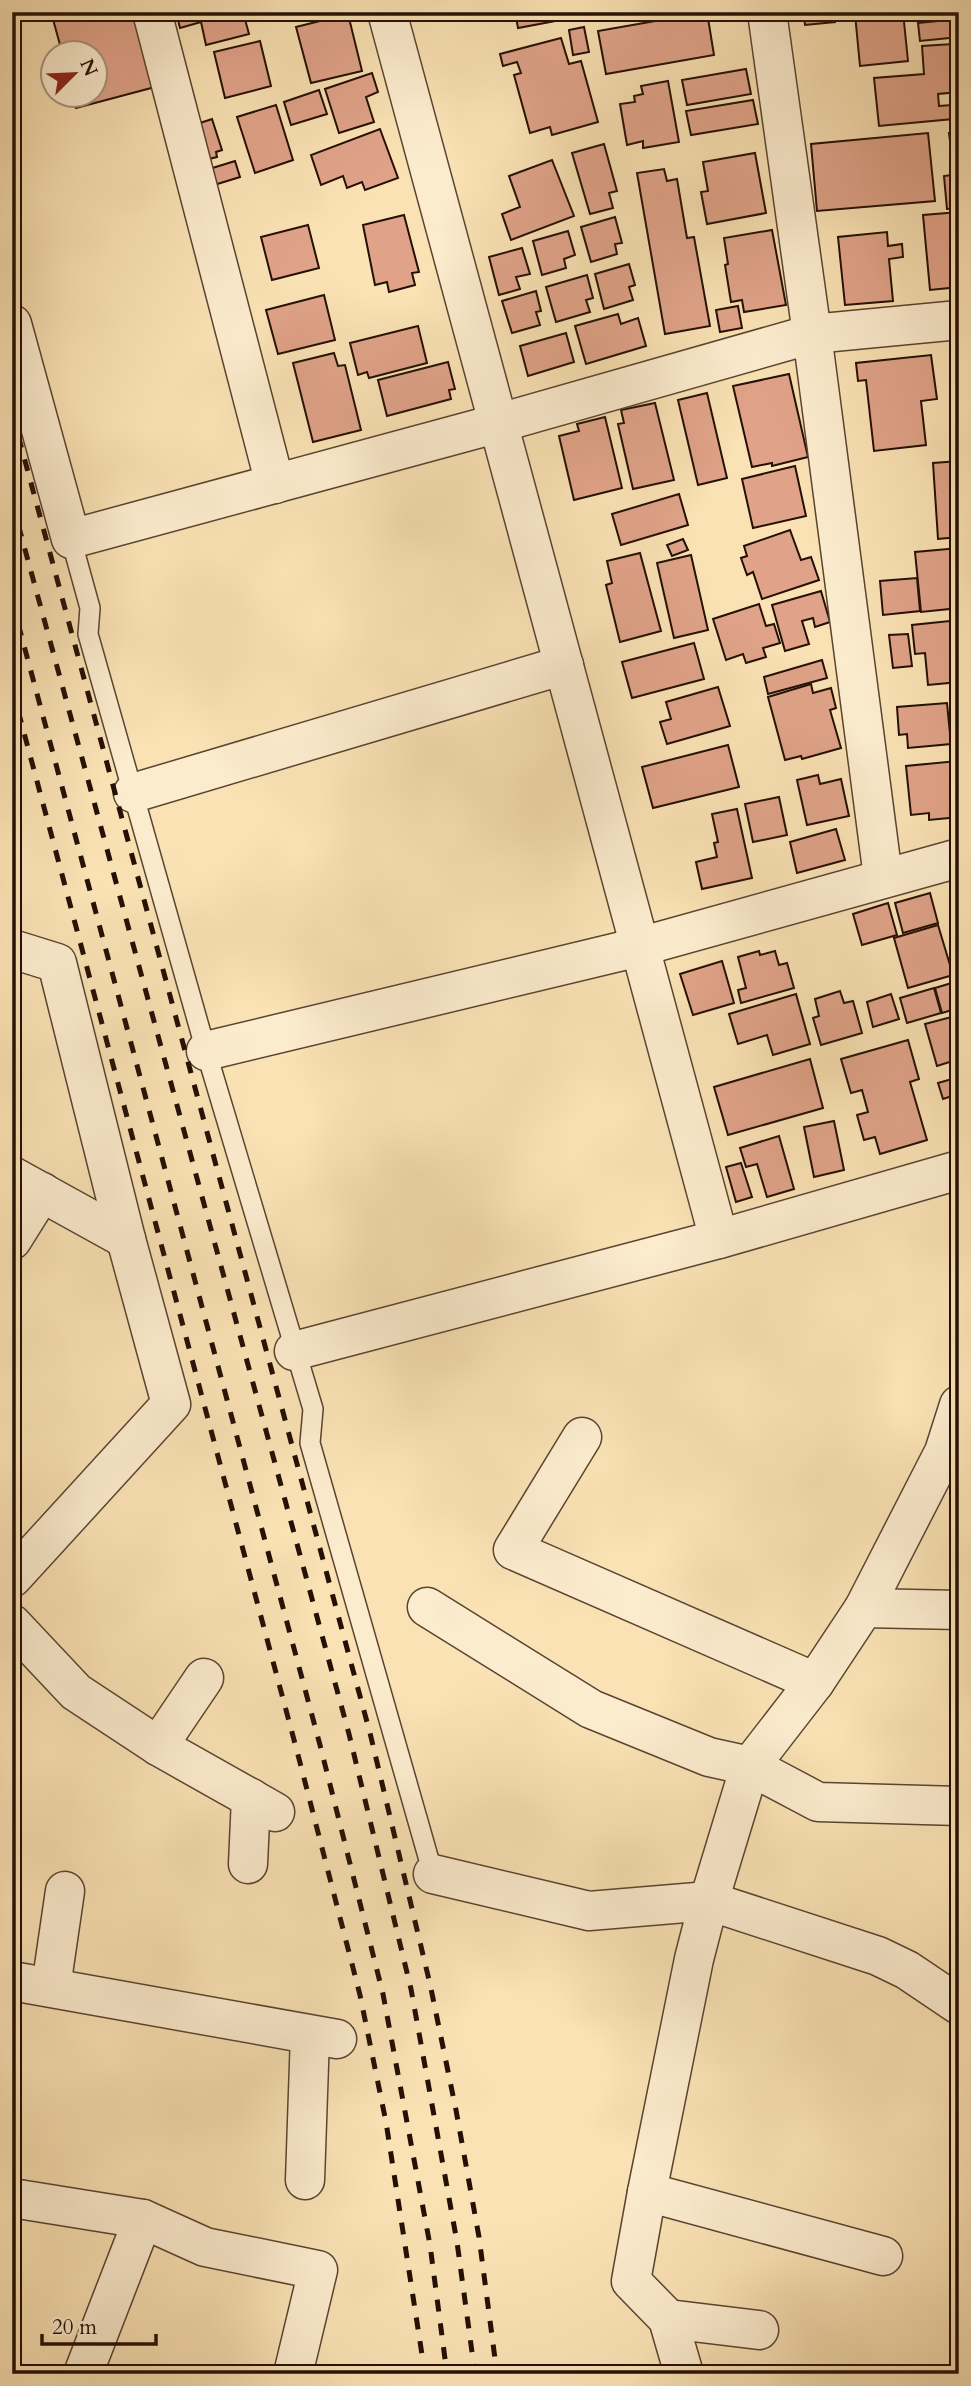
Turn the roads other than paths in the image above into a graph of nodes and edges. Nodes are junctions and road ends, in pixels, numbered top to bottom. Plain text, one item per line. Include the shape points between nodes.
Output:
1 (152, 12) edge
2 (387, 12) edge
3 (766, 12) edge
4 (959, 320) edge
5 (12, 324) edge
6 (812, 334) junction
7 (499, 423) junction
8 (275, 484) junction
9 (71, 539) junction
10 (564, 664) junction
11 (133, 793) junction
12 (959, 858) edge
13 (883, 877) junction
14 (639, 947) junction
15 (12, 949) edge
16 (206, 1051) junction
17 (959, 1170) edge
18 (27, 1184) edge
19 (126, 1239) junction
20 (719, 1239) junction
21 (12, 1240) edge
22 (294, 1351) junction
23 (959, 1405) edge
24 (582, 1437) dead end
25 (951, 1452) edge
26 (12, 1578) edge
27 (427, 1607) dead end
28 (864, 1608) junction
29 (959, 1610) edge
30 (12, 1624) edge
31 (204, 1678) dead end
32 (815, 1682) junction
33 (158, 1746) junction
34 (750, 1766) junction
35 (959, 1806) edge
36 (248, 1864) dead end
37 (433, 1874) joint
38 (65, 1891) dead end
39 (709, 1901) junction
40 (12, 1981) edge
41 (51, 1987) junction
42 (959, 2005) edge
43 (304, 2180) dead end
44 (646, 2192) junction
45 (12, 2197) edge
46 (143, 2219) junction
47 (883, 2256) dead end
48 (668, 2319) junction
49 (759, 2330) dead end
50 (83, 2374) edge
51 (293, 2374) edge
52 (684, 2374) edge

1 - 8 street
2 - 7 street
3 - 6 street
4 - 6 street
5 - 9 street
6 - 7 street
6 - 13 street
7 - 8 street
7 - 10 street
8 - 9 street
9 - 11 lane via 90,608 88,634
10 - 11 street
10 - 14 street
11 - 16 lane
12 - 13 street
13 - 14 street
14 - 16 street
14 - 20 street
15 - 19 street via 57,963
16 - 22 lane
17 - 20 street
18 - 19 street
18 - 21 street
19 - 26 street via 171,1405
20 - 22 street
22 - 37 lane via 313,1409 310,1443
23 - 25 street
24 - 32 street via 513,1550
25 - 28 street
27 - 34 street via 591,1709 709,1757
28 - 29 street
28 - 32 street
30 - 33 street via 76,1692
31 - 33 street
32 - 34 street
33 - 36 street via 263,1805
34 - 35 street via 818,1802
34 - 39 street
37 - 39 street via 589,1911
38 - 41 street
39 - 42 street via 878,1956
39 - 44 street
40 - 41 street
41 - 43 street via 323,2037
44 - 47 street
44 - 48 street via 631,2281
45 - 46 street
46 - 50 street
46 - 51 street via 205,2247 318,2270
48 - 49 street
48 - 52 street

